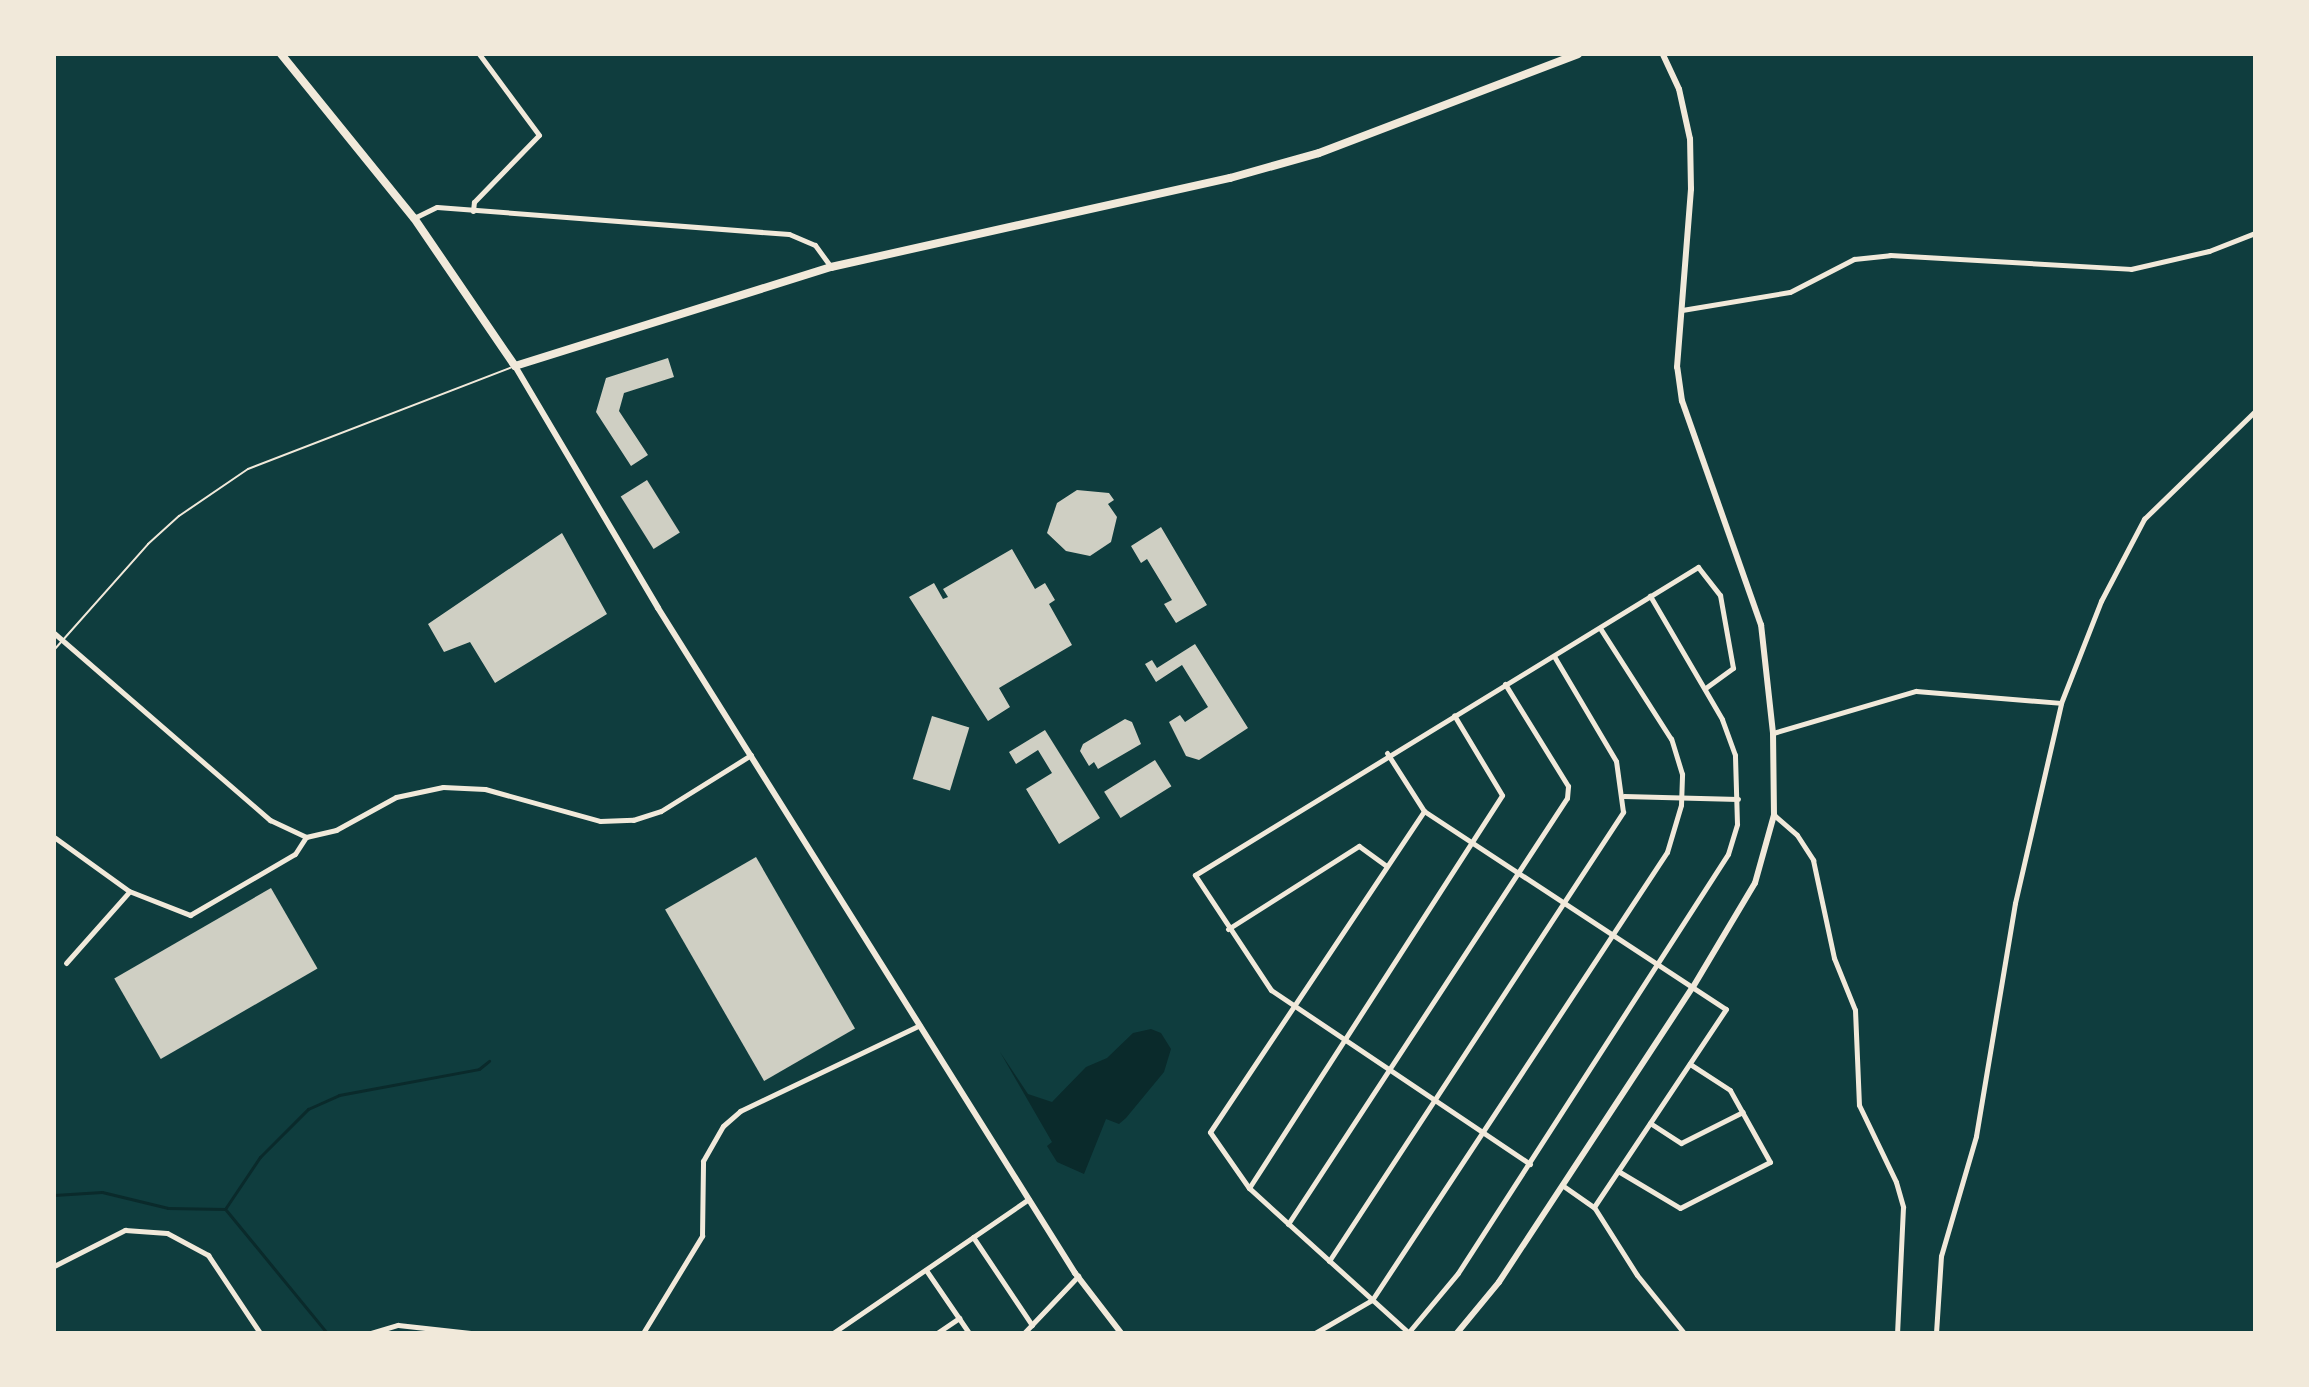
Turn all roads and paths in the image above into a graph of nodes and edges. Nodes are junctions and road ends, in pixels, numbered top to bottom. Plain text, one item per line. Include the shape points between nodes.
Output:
1 (281, 54) edge
2 (479, 54) edge
3 (1578, 54) edge
4 (1663, 54) edge
5 (473, 211) junction
6 (414, 218) junction
7 (2255, 233) edge
8 (831, 267) junction
9 (1682, 310) junction
10 (515, 366) junction
11 (2255, 411) edge
12 (1650, 596) junction
13 (1600, 628) junction
14 (54, 633) edge
15 (63, 639) junction
16 (54, 650) edge
17 (1554, 656) junction
18 (1505, 684) junction
19 (1705, 688) junction
20 (2061, 703) junction
21 (1454, 715) junction
22 (1773, 733) junction
23 (1387, 753) junction
24 (752, 754) junction
25 (1624, 796) junction
26 (1681, 798) junction
27 (1738, 799) junction
28 (1424, 811) junction
29 (1774, 815) junction
30 (54, 837) edge
31 (306, 837) junction
32 (1474, 844) junction
33 (1387, 866) junction
34 (1517, 873) junction
35 (129, 891) junction
36 (1566, 904) junction
37 (1228, 929) junction
38 (1613, 935) junction
39 (66, 963) dead end
40 (1660, 966) junction
41 (1693, 987) junction
42 (1293, 1009) junction
43 (920, 1025) junction
44 (1344, 1043) junction
45 (1690, 1064) junction
46 (1389, 1072) junction
47 (1434, 1102) junction
48 (1743, 1112) junction
49 (1650, 1123) junction
50 (1482, 1133) junction
51 (1530, 1164) junction
52 (1618, 1171) junction
53 (1562, 1185) junction
54 (1249, 1188) junction
55 (1029, 1199) junction
56 (1594, 1207) junction
57 (1288, 1224) junction
58 (973, 1237) junction
59 (1329, 1261) junction
60 (54, 1266) edge
61 (926, 1270) junction
62 (1078, 1276) junction
63 (1372, 1300) junction
64 (959, 1318) junction
65 (1032, 1325) junction
66 (260, 1333) edge
67 (371, 1333) edge
68 (471, 1333) edge
69 (643, 1333) edge
70 (833, 1333) edge
71 (937, 1333) edge
72 (969, 1333) edge
73 (1024, 1333) edge
74 (1121, 1333) edge
75 (1315, 1333) edge
76 (1408, 1333) edge
77 (1457, 1333) edge
78 (1684, 1333) edge
79 (1897, 1333) edge
80 (1936, 1333) edge

1 - 6 main road
2 - 5 street via 539,135 474,202
3 - 8 main road via 1289,161
4 - 9 street via 1679,89 1690,139
5 - 6 street via 437,207
5 - 8 street via 789,234 815,245
6 - 10 main road
7 - 9 street via 2209,251 2131,269 1890,255 1854,259 1790,292
8 - 10 main road
9 - 22 street via 1677,367 1682,401 1761,625
10 - 15 lane via 248,469 179,516 120,571
10 - 24 street via 658,608
11 - 20 street via 2144,519 2101,601
12 - 13 street
12 - 19 street
12 - 19 street via 1698,567 1720,595 1733,668
13 - 17 street
13 - 26 street via 1671,739 1682,774
14 - 15 street
15 - 16 lane
15 - 31 street via 270,820
17 - 18 street
17 - 25 street via 1616,761
18 - 21 street
18 - 34 street via 1569,792
19 - 27 street via 1735,755
20 - 22 street via 1916,691
20 - 80 street via 2015,903 1976,1136 1941,1256
21 - 23 street
21 - 32 street via 1502,795
22 - 29 street
23 - 28 street
23 - 37 street via 1195,875
24 - 31 street via 661,811 633,820 600,821 485,789 443,787 396,797 336,830
24 - 43 street
25 - 26 street
25 - 36 street via 1617,825
26 - 27 street
26 - 38 street via 1667,852
27 - 40 street via 1728,854
28 - 32 street
28 - 33 street
29 - 41 street via 1755,883
29 - 79 street via 1797,835 1813,860 1834,958 1855,1010 1859,1105 1903,1207
30 - 35 street
31 - 35 street via 295,854 190,915
32 - 34 street
32 - 44 street
33 - 37 street via 1359,846
33 - 42 street
34 - 36 street
34 - 46 street
35 - 39 street
36 - 38 street
36 - 47 street
37 - 42 street via 1271,990
38 - 40 street
38 - 50 street
40 - 41 street
40 - 51 street
41 - 45 street via 1726,1009
41 - 53 street
42 - 44 street
42 - 54 street via 1210,1132
43 - 55 street
43 - 69 street via 740,1111 723,1126 703,1161 702,1236
44 - 46 street
44 - 54 street
45 - 48 street via 1730,1090
45 - 49 street
46 - 47 street
46 - 57 street
47 - 50 street
47 - 59 street
48 - 49 street via 1681,1143
48 - 52 street via 1770,1162 1680,1208
49 - 52 street
50 - 51 street
50 - 63 street
51 - 76 street via 1458,1273
52 - 56 street
53 - 56 street
53 - 77 street via 1499,1282
54 - 57 street
55 - 58 street
55 - 62 street
56 - 78 street via 1637,1275
57 - 59 street
58 - 61 street
58 - 65 street
59 - 63 street
60 - 66 street via 125,1230 167,1233 208,1255
61 - 64 street
61 - 70 street
62 - 65 street
62 - 74 street
63 - 75 street
63 - 76 street
64 - 71 street
64 - 72 street
65 - 73 street
67 - 68 street via 398,1325

